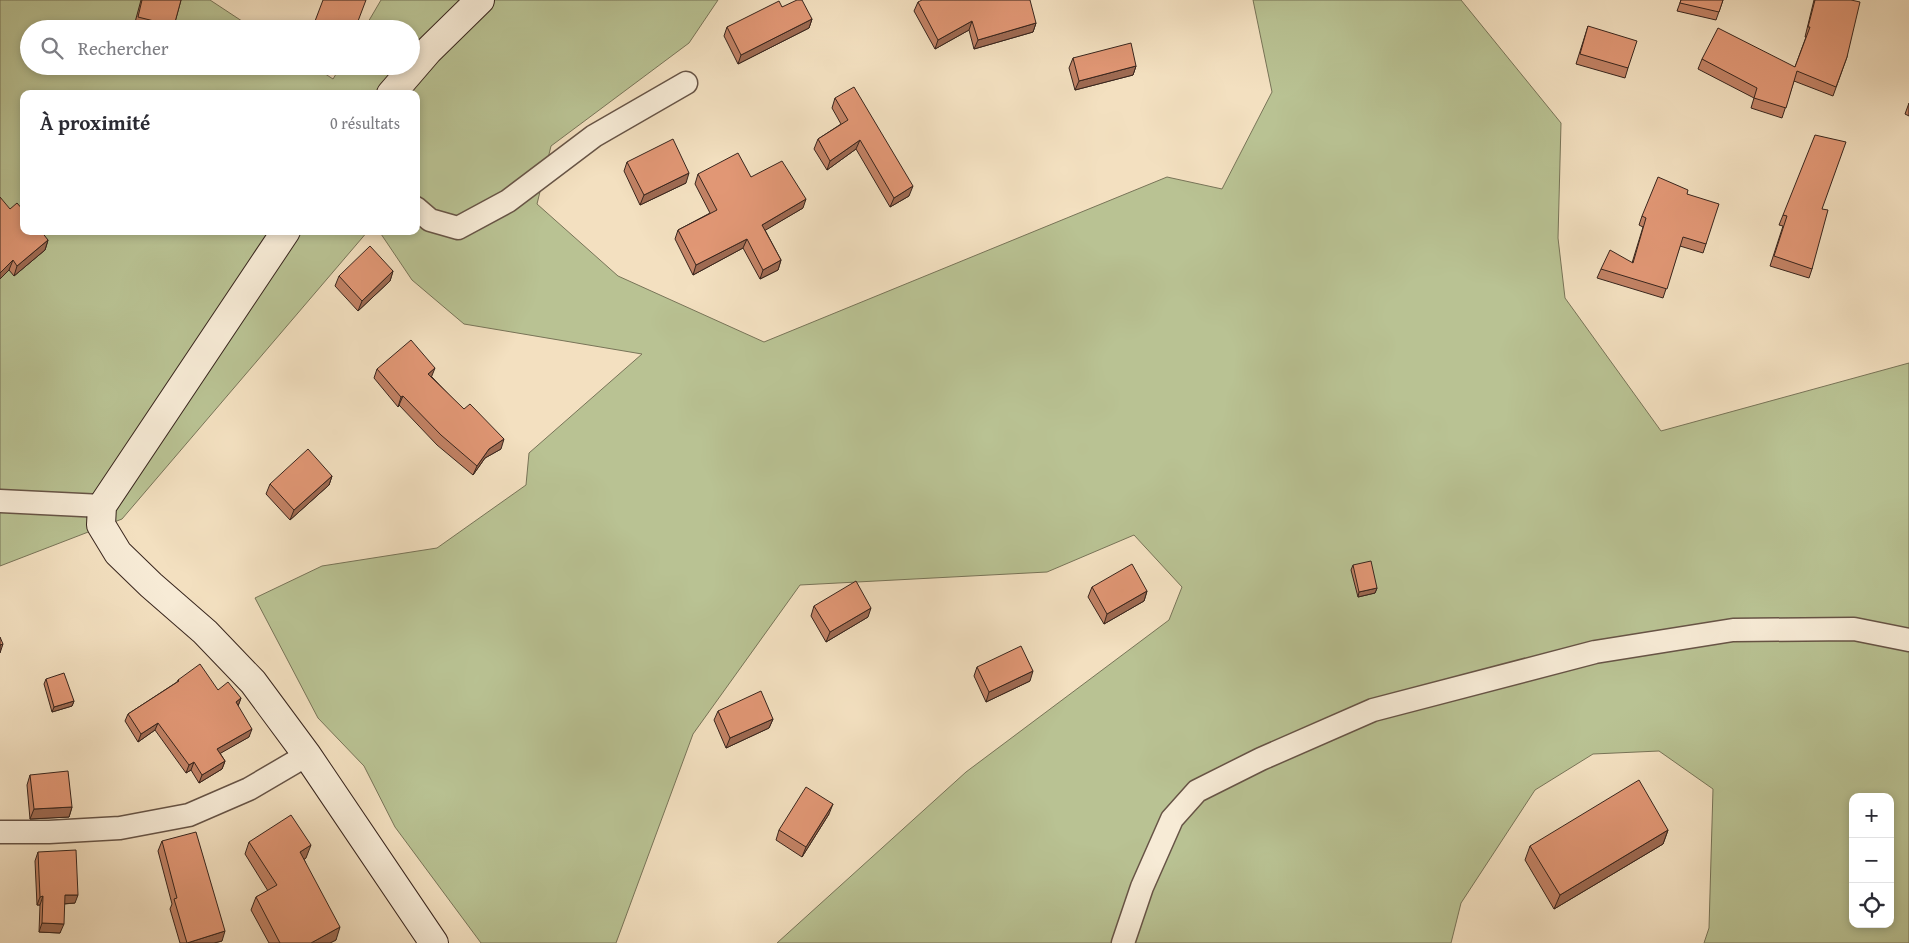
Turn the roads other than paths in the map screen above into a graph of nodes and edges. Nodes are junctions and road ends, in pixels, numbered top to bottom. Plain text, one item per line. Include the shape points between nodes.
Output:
1 (480, 0) edge
2 (420, 60) edge
3 (407, 75) edge
4 (686, 83) dead end
5 (394, 90) edge
6 (420, 211) edge
7 (283, 235) edge
8 (0, 501) edge
9 (102, 506) junction
10 (1909, 640) edge
11 (307, 755) junction
12 (0, 832) edge
13 (434, 943) edge
14 (1124, 943) edge

1 - 2 street
3 - 5 street
4 - 6 street via 594,136 508,201 458,228 430,220
7 - 9 street
8 - 9 street
9 - 11 street via 100,526 118,553 205,632 252,682
10 - 14 street via 1854,629 1733,630 1595,652 1373,710 1197,791 1172,819 1142,887
11 - 12 street via 249,789 189,815 120,828
11 - 13 street

